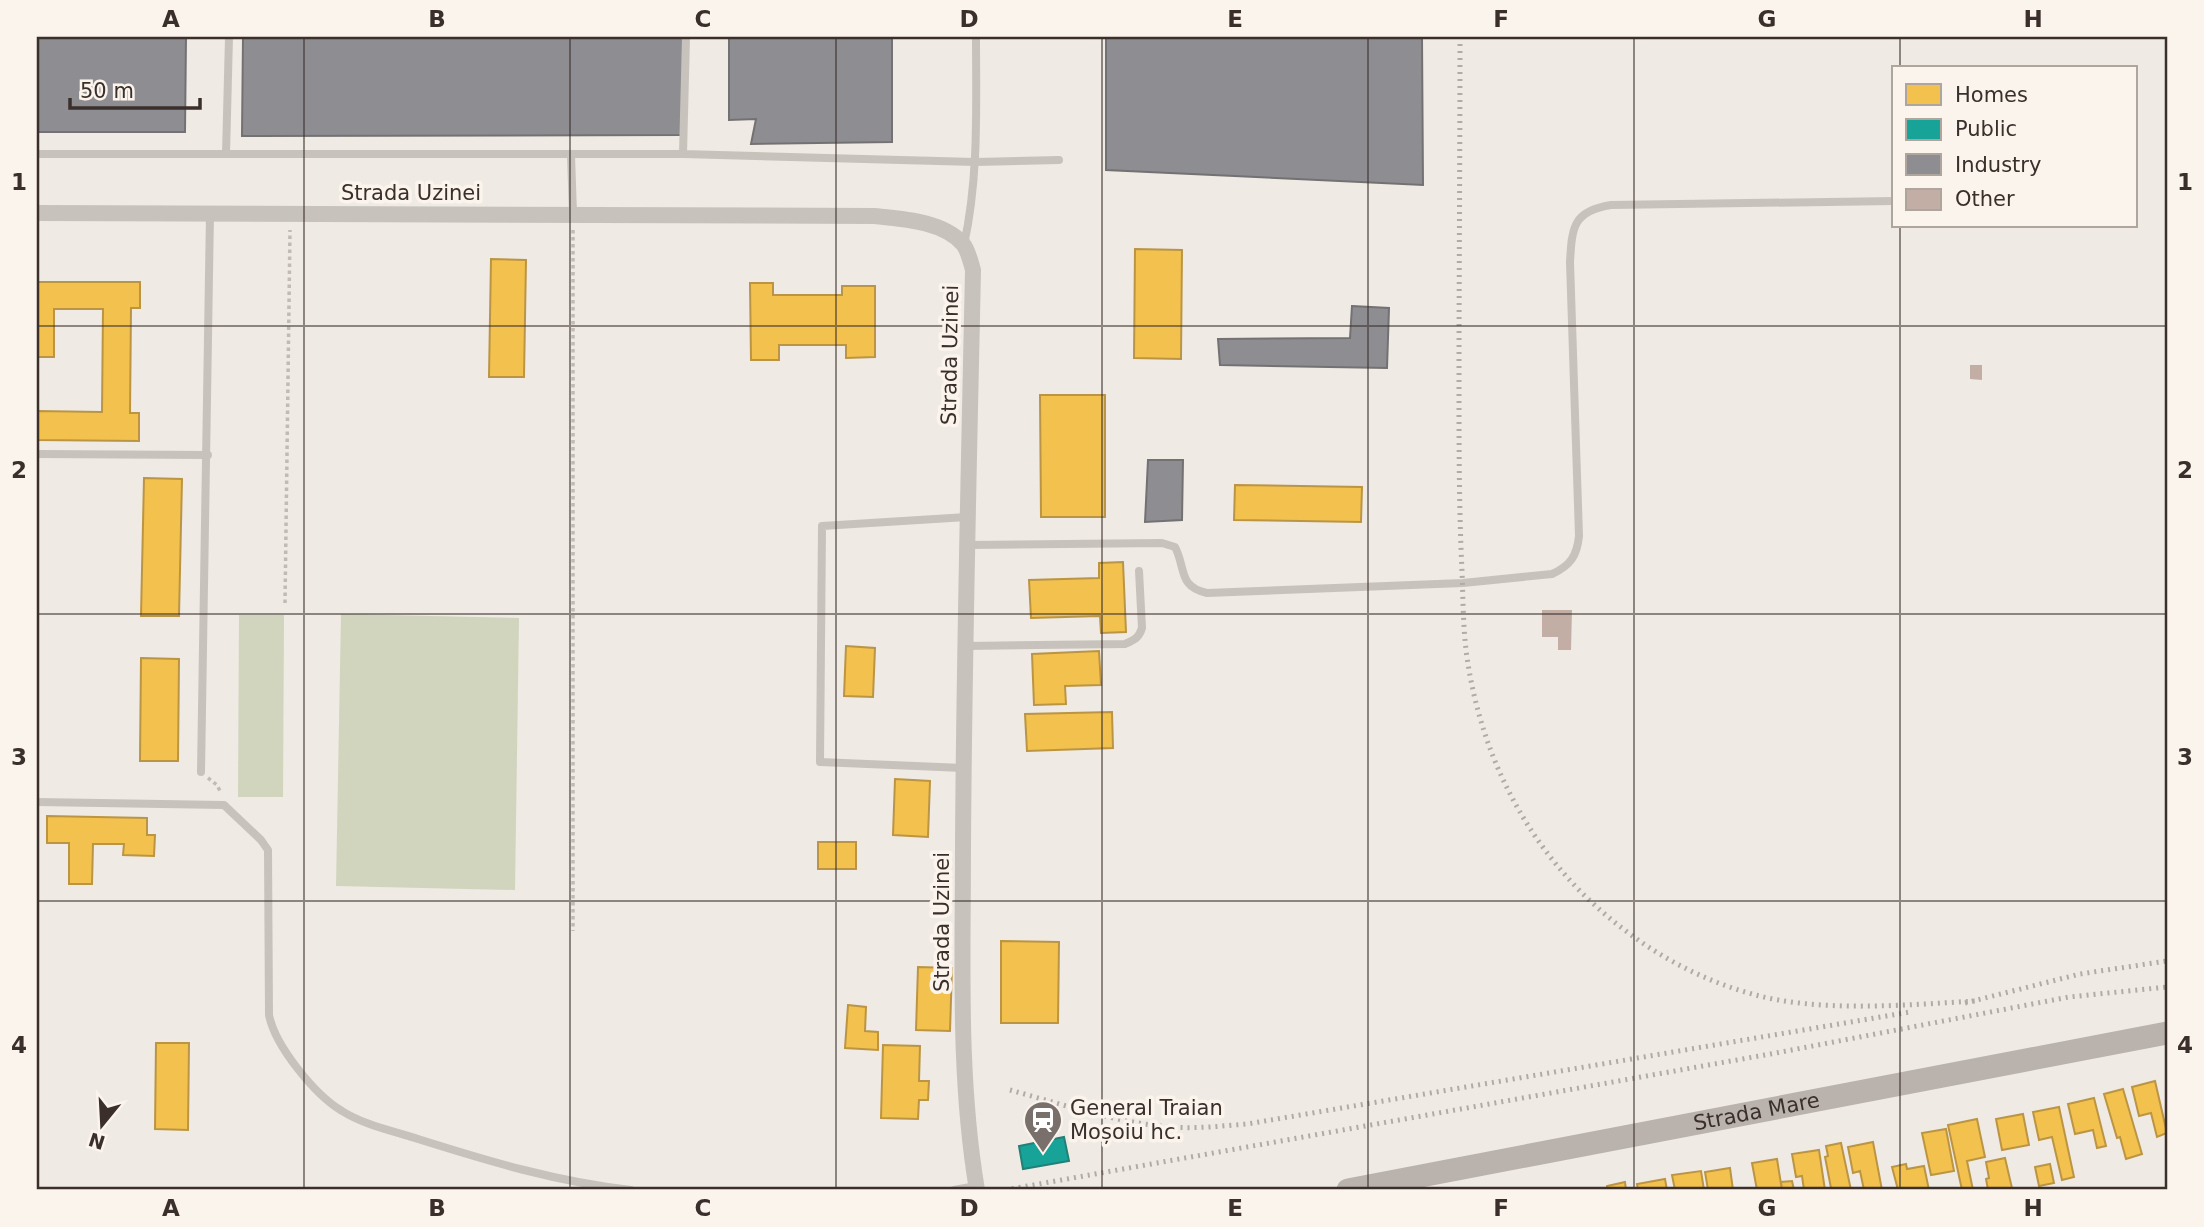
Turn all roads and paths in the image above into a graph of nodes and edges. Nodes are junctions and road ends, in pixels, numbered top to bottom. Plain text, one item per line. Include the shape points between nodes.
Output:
1 (229, 37) edge
2 (686, 37) edge
3 (976, 37) edge
4 (37, 154) edge
5 (226, 154) junction
6 (683, 154) junction
7 (571, 155) junction
8 (1059, 160) dead end
9 (975, 162) junction
10 (1892, 201) edge
11 (37, 213) edge
12 (210, 213) junction
13 (290, 214) junction
14 (573, 214) junction
15 (964, 245) junction
16 (37, 454) edge
17 (208, 455) junction
18 (968, 517) junction
19 (967, 545) junction
20 (1139, 571) dead end
21 (285, 603) dead end
22 (965, 646) junction
23 (963, 768) junction
24 (201, 772) joint
25 (37, 802) edge
26 (224, 805) junction
27 (573, 931) dead end
28 (2167, 1033) edge
29 (976, 1188) edge
30 (631, 1190) edge
31 (954, 1190) edge
32 (1348, 1190) edge

1 - 5 lane
2 - 6 lane
3 - 9 lane
4 - 5 lane
5 - 7 lane
6 - 7 lane
6 - 9 lane
7 - 14 lane
8 - 9 lane
9 - 15 lane via 973,205
10 - 19 lane via 1611,205 1581,215 1574,227 1570,262 1579,537 1573,559 1552,574 1463,583 1207,593 1194,591 1185,580 1175,547 1162,542
11 - 12 street, Strada Uzinei
12 - 13 street, Strada Uzinei
12 - 17 lane
13 - 14 street, Strada Uzinei
13 - 21 path
14 - 15 street, Strada Uzinei via 874,216 940,229
14 - 27 path
15 - 18 street, Strada Uzinei via 974,270
16 - 17 lane
17 - 24 lane
18 - 19 street, Strada Uzinei
18 - 23 lane via 822,526 820,762
19 - 22 street, Strada Uzinei
20 - 22 lane via 1142,628 1135,640 1125,644
22 - 23 street, Strada Uzinei
23 - 29 street, Strada Uzinei via 963,1032
24 - 26 path via 217,785
25 - 26 lane
26 - 30 lane via 268,850 272,1029 281,1047 326,1100 365,1122 489,1161 581,1185
28 - 32 main road, Strada Mare
29 - 31 lane

